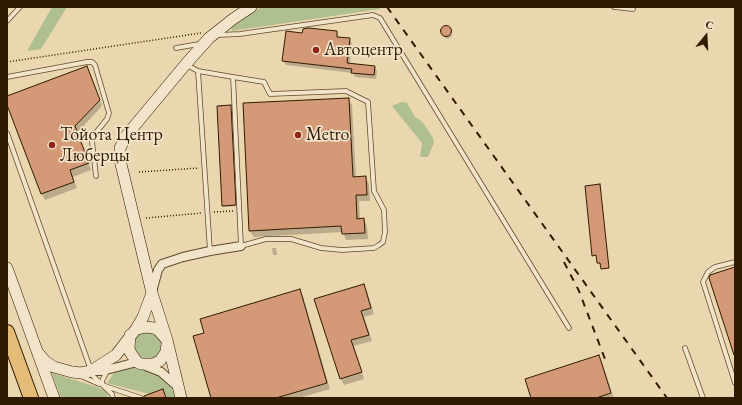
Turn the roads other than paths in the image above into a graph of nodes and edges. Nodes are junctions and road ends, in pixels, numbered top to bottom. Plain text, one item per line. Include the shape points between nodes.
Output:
1 (20, 7) edge
2 (251, 7) edge
3 (614, 7) edge
4 (633, 9) dead end
5 (7, 21) edge
6 (206, 37) junction
7 (176, 48) dead end
8 (185, 65) junction
9 (198, 71) junction
10 (7, 77) edge
11 (233, 77) junction
12 (7, 133) edge
13 (96, 176) dead end
14 (241, 246) junction
15 (210, 251) junction
16 (735, 262) edge
17 (7, 268) edge
18 (152, 293) junction
19 (569, 328) dead end
20 (7, 332) edge
21 (133, 332) junction
22 (167, 342) junction
23 (685, 348) dead end
24 (38, 353) junction
25 (141, 364) junction
26 (109, 369) junction
27 (91, 371) junction
28 (72, 372) junction
29 (735, 383) edge
30 (103, 385) junction
31 (178, 387) junction
32 (31, 398) edge
33 (54, 398) edge
34 (113, 398) edge
35 (141, 398) edge
36 (181, 398) edge
37 (703, 398) edge

1 - 5 lane
2 - 6 street
3 - 4 lane
6 - 7 lane
6 - 8 street
6 - 19 lane via 373,15 380,18
8 - 9 lane
8 - 18 street via 126,136 120,148 120,160
9 - 11 lane
9 - 15 lane
10 - 13 lane via 87,62 95,65 109,113 92,141
11 - 14 lane
11 - 14 lane via 264,82 270,94 346,90 368,102 374,191 384,210 385,232 382,242 374,248 321,248 291,239 266,239
12 - 27 lane
14 - 15 street
15 - 18 street via 162,264
16 - 29 lane via 715,267 708,272 703,282
17 - 24 street
18 - 21 street via 143,317
18 - 22 street
20 - 32 highway
21 - 22 street via 146,326 154,328
21 - 25 street via 129,348
21 - 27 street via 116,355
22 - 25 street via 166,352 160,361
22 - 31 street
23 - 37 lane
24 - 28 street via 54,367
24 - 33 street
25 - 26 street
25 - 31 street via 161,372
26 - 27 street
26 - 30 lane via 102,381
27 - 28 street
27 - 30 lane
28 - 30 lane
30 - 34 lane
30 - 35 lane
31 - 36 street

